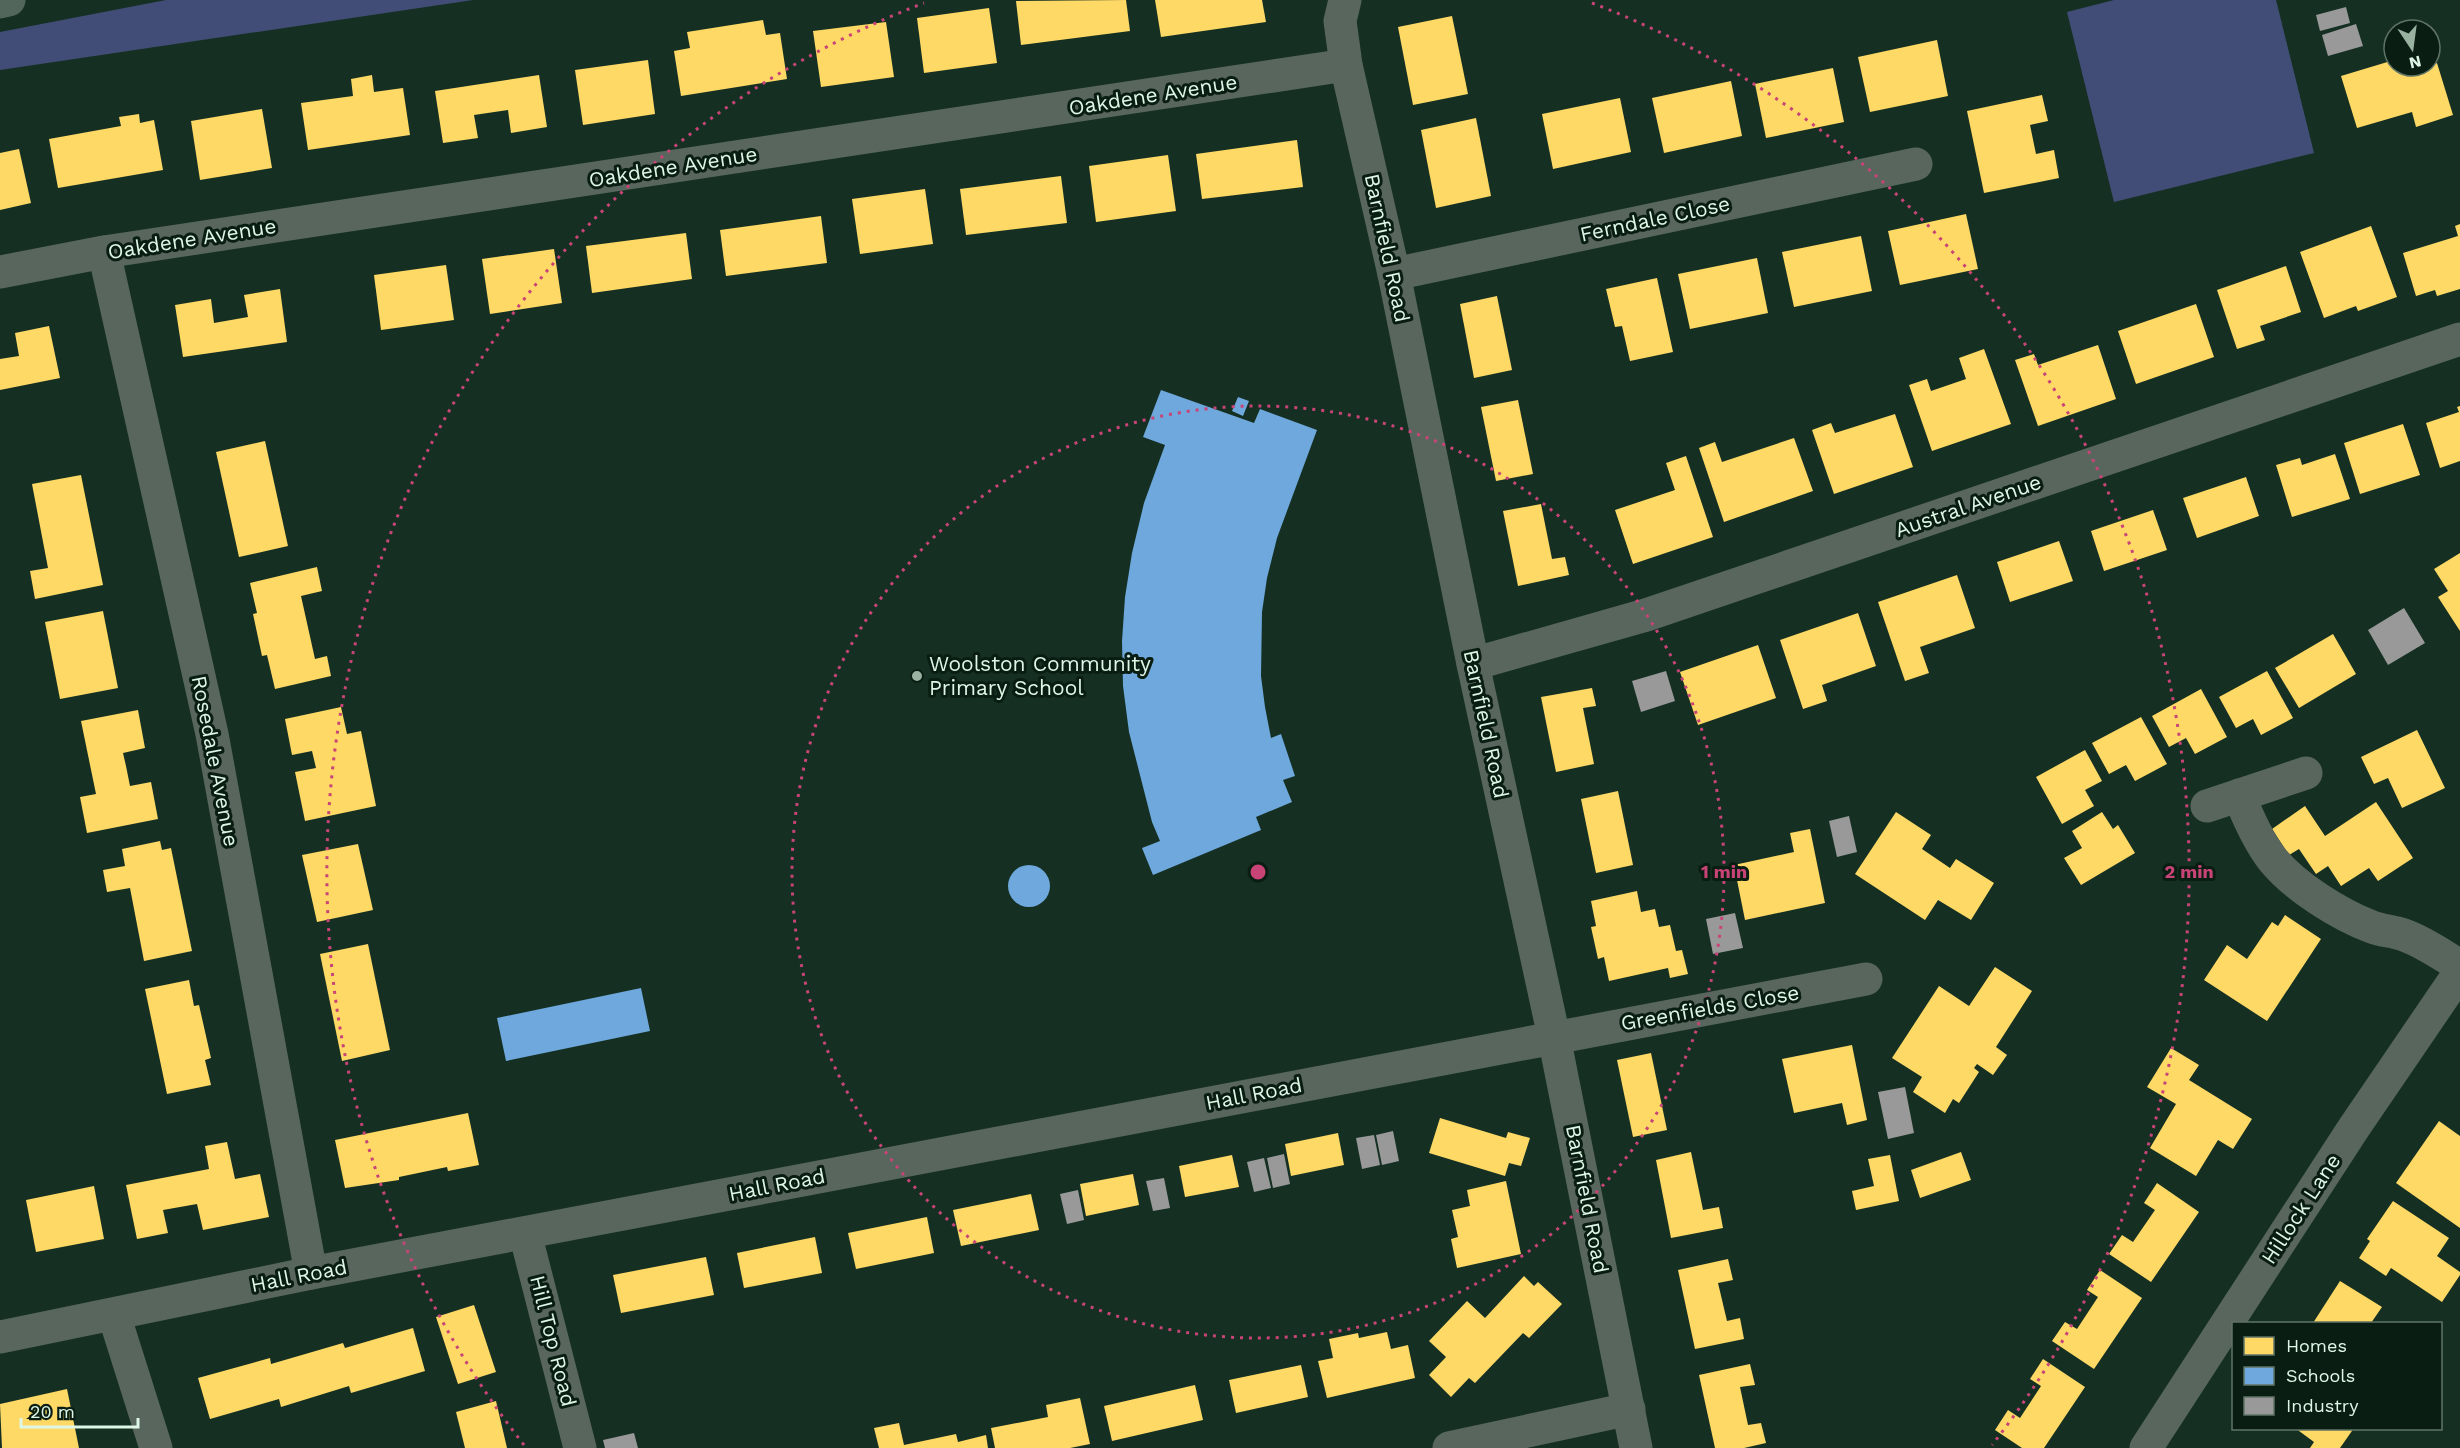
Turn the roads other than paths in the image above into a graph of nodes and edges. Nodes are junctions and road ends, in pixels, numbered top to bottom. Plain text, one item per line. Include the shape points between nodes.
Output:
1 (9, 0) edge
2 (1345, 0) edge
3 (0, 2) edge
4 (1346, 65) junction
5 (1916, 164) dead end
6 (104, 252) junction
7 (0, 272) edge
8 (1394, 274) junction
9 (2460, 339) edge
10 (1473, 664) junction
11 (2306, 774) dead end
12 (2239, 795) junction
13 (2207, 806) dead end
14 (2460, 966) edge
15 (2460, 972) edge
16 (1866, 979) dead end
17 (1554, 1037) junction
18 (525, 1233) junction
19 (311, 1273) junction
20 (114, 1315) junction
21 (0, 1337) edge
22 (1629, 1409) junction
23 (156, 1448) edge
24 (580, 1448) edge
25 (1449, 1448) edge
26 (1636, 1448) edge
27 (2146, 1448) edge

1 - 3 main road
2 - 4 street, Barnfield Road via 1340,21
4 - 6 street, Oakdene Avenue
4 - 8 street, Barnfield Road
5 - 8 street, Ferndale Close
6 - 7 street, Oakdene Avenue
6 - 19 street, Rosedale Avenue via 212,734
8 - 10 street, Barnfield Road
9 - 10 street, Austral Avenue via 1646,615
10 - 17 street, Barnfield Road
11 - 12 street
12 - 13 street
12 - 14 street via 2258,838 2295,881 2348,916 2404,935
15 - 27 street, Hillock Lane
16 - 17 street, Greenfields Close
17 - 18 street, Hall Road
17 - 22 street, Barnfield Road
18 - 19 street, Hall Road
18 - 24 street, Hill Top Road
19 - 20 street, Hall Road
20 - 21 street, Hall Road
20 - 23 street
22 - 25 street
22 - 26 street, Barnfield Road

